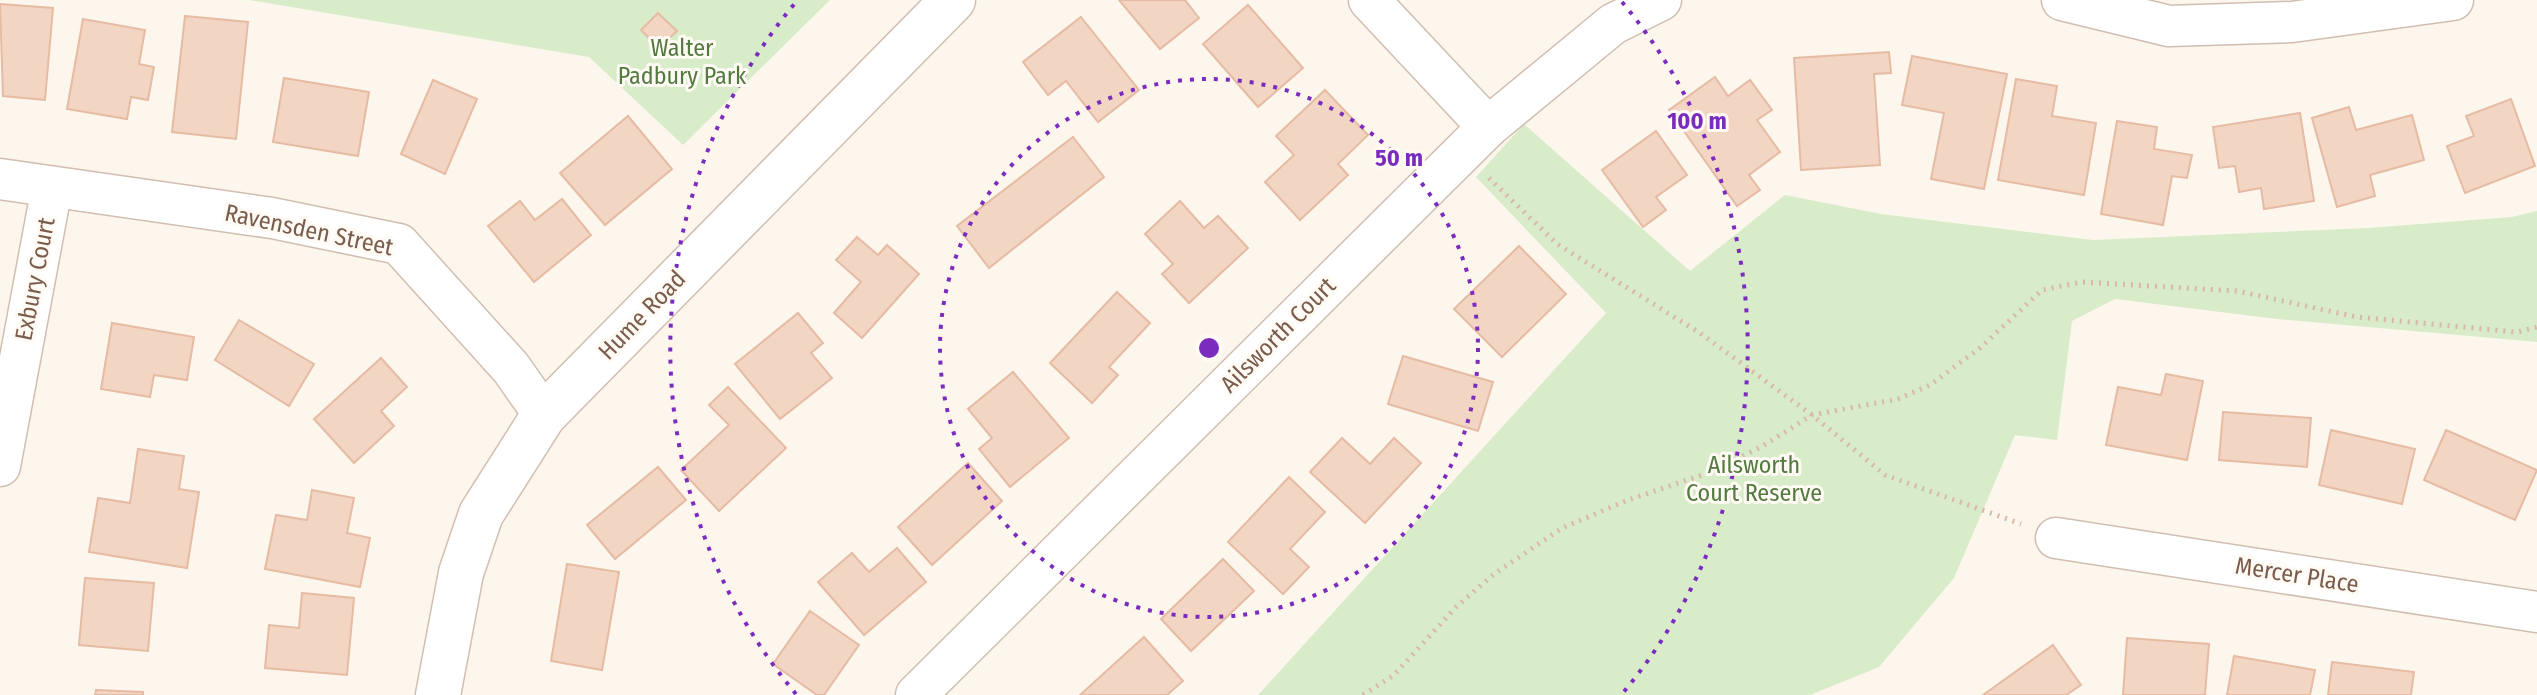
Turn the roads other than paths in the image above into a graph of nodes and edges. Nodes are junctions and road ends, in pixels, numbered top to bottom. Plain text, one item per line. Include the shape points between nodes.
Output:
1 (953, 0) edge
2 (1369, 0) edge
3 (1661, 0) edge
4 (2062, 0) edge
5 (2453, 0) edge
6 (1475, 140) junction
7 (0, 179) edge
8 (52, 187) junction
9 (544, 415) junction
10 (0, 466) edge
11 (2056, 538) road end
12 (2537, 612) edge
13 (438, 695) edge
14 (916, 695) edge

1 - 9 street, Hume Road
2 - 6 street
3 - 6 street, Ailsworth Court via 1613,24
4 - 5 street via 2169,26 2292,22
6 - 14 street, Ailsworth Court
7 - 8 street, Ravensden Street
8 - 9 street, Ravensden Street via 272,218 399,244 511,368
8 - 10 street, Exbury Court
9 - 13 street, Hume Road via 481,514 461,573
11 - 12 street, Mercer Place

